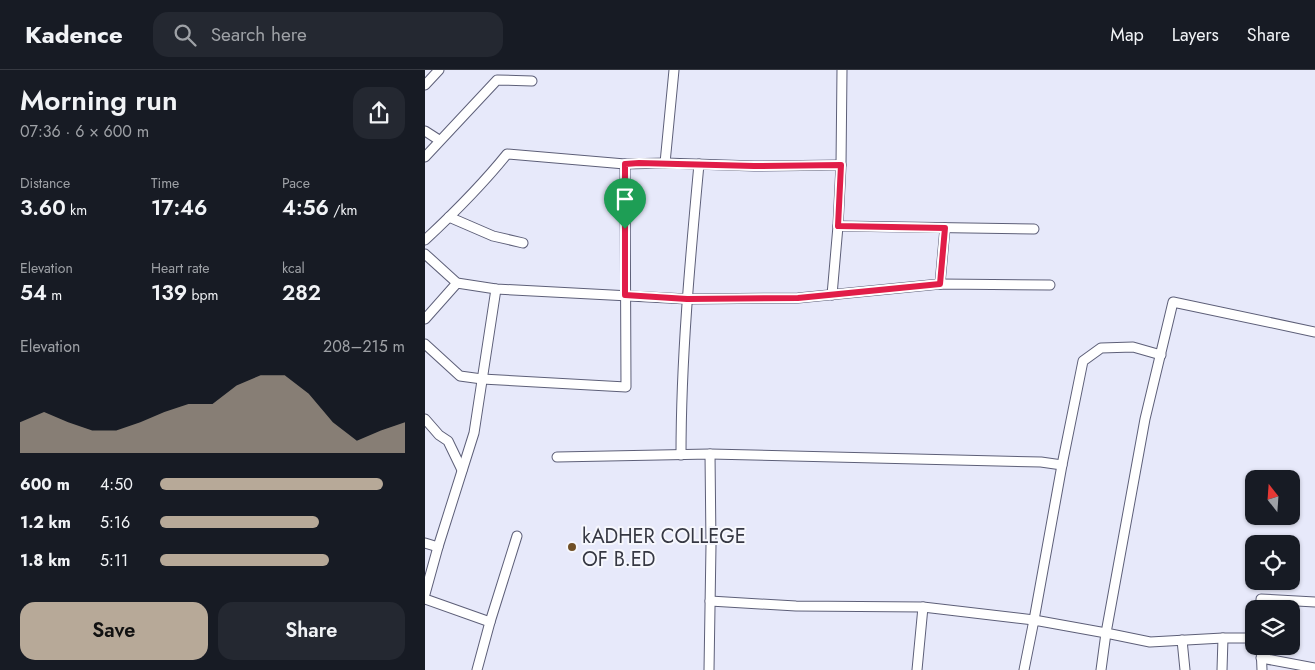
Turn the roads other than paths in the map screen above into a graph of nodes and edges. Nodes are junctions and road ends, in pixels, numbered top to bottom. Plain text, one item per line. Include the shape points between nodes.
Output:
1 (439, 70) edge
2 (674, 70) edge
3 (842, 70) edge
4 (532, 81) dead end
5 (425, 85) edge
6 (425, 131) edge
7 (439, 140) junction
8 (425, 157) edge
9 (665, 163) junction
10 (625, 164) junction
11 (699, 164) junction
12 (841, 165) junction
13 (449, 217) junction
14 (838, 226) junction
15 (945, 228) junction
16 (1034, 229) dead end
17 (425, 240) edge
18 (523, 243) dead end
19 (425, 254) edge
20 (457, 283) junction
21 (940, 284) junction
22 (1050, 285) dead end
23 (496, 289) junction
24 (625, 295) junction
25 (832, 295) junction
26 (687, 299) junction
27 (425, 318) edge
28 (1315, 332) edge
29 (425, 344) edge
30 (1161, 355) junction
31 (481, 379) junction
32 (425, 419) edge
33 (710, 454) junction
34 (681, 455) junction
35 (557, 457) dead end
36 (1062, 465) junction
37 (462, 470) junction
38 (517, 536) dead end
39 (425, 543) edge
40 (438, 547) junction
41 (425, 594) edge
42 (425, 599) edge
43 (1261, 600) edge
44 (1279, 600) edge
45 (710, 601) junction
46 (1300, 601) edge
47 (1315, 602) edge
48 (923, 608) junction
49 (1034, 620) junction
50 (490, 622) junction
51 (1106, 633) junction
52 (1223, 638) junction
53 (1245, 638) edge
54 (1182, 640) junction
55 (1261, 658) joint
56 (1312, 668) edge
57 (477, 670) edge
58 (709, 670) edge
59 (917, 670) edge
60 (1024, 670) edge
61 (1101, 670) edge
62 (1185, 670) edge
63 (1222, 670) edge
64 (1262, 670) edge

1 - 5 street
2 - 9 street
3 - 12 street
4 - 7 street via 497,80
6 - 7 street
7 - 8 street
9 - 10 street
9 - 11 street
10 - 13 street via 507,154
10 - 24 street
11 - 12 street
11 - 26 street
12 - 14 street
13 - 17 street
13 - 18 street via 493,236
14 - 15 street
14 - 25 street
15 - 16 street
15 - 21 street
19 - 20 street
20 - 23 street
20 - 27 street
21 - 22 street
21 - 25 street
23 - 24 street
23 - 31 street
24 - 26 street
24 - 31 street via 626,387
25 - 26 street
26 - 34 street
28 - 30 street via 1173,302
29 - 31 street via 460,376
30 - 36 street via 1133,347 1101,348 1083,361
30 - 51 street via 1145,420
31 - 37 street via 474,433
32 - 37 street via 448,441
33 - 34 street
33 - 36 street
33 - 45 street
34 - 35 street
36 - 49 street
37 - 40 street
38 - 50 street
39 - 40 street
40 - 41 street
42 - 50 street
43 - 44 street
45 - 48 street
45 - 58 street
46 - 47 street
48 - 49 street
48 - 59 street
49 - 51 street
49 - 60 street
50 - 57 street
51 - 54 street via 1150,642
51 - 61 street
52 - 53 street
52 - 54 street
52 - 63 street
54 - 62 street
55 - 56 street
55 - 64 street

